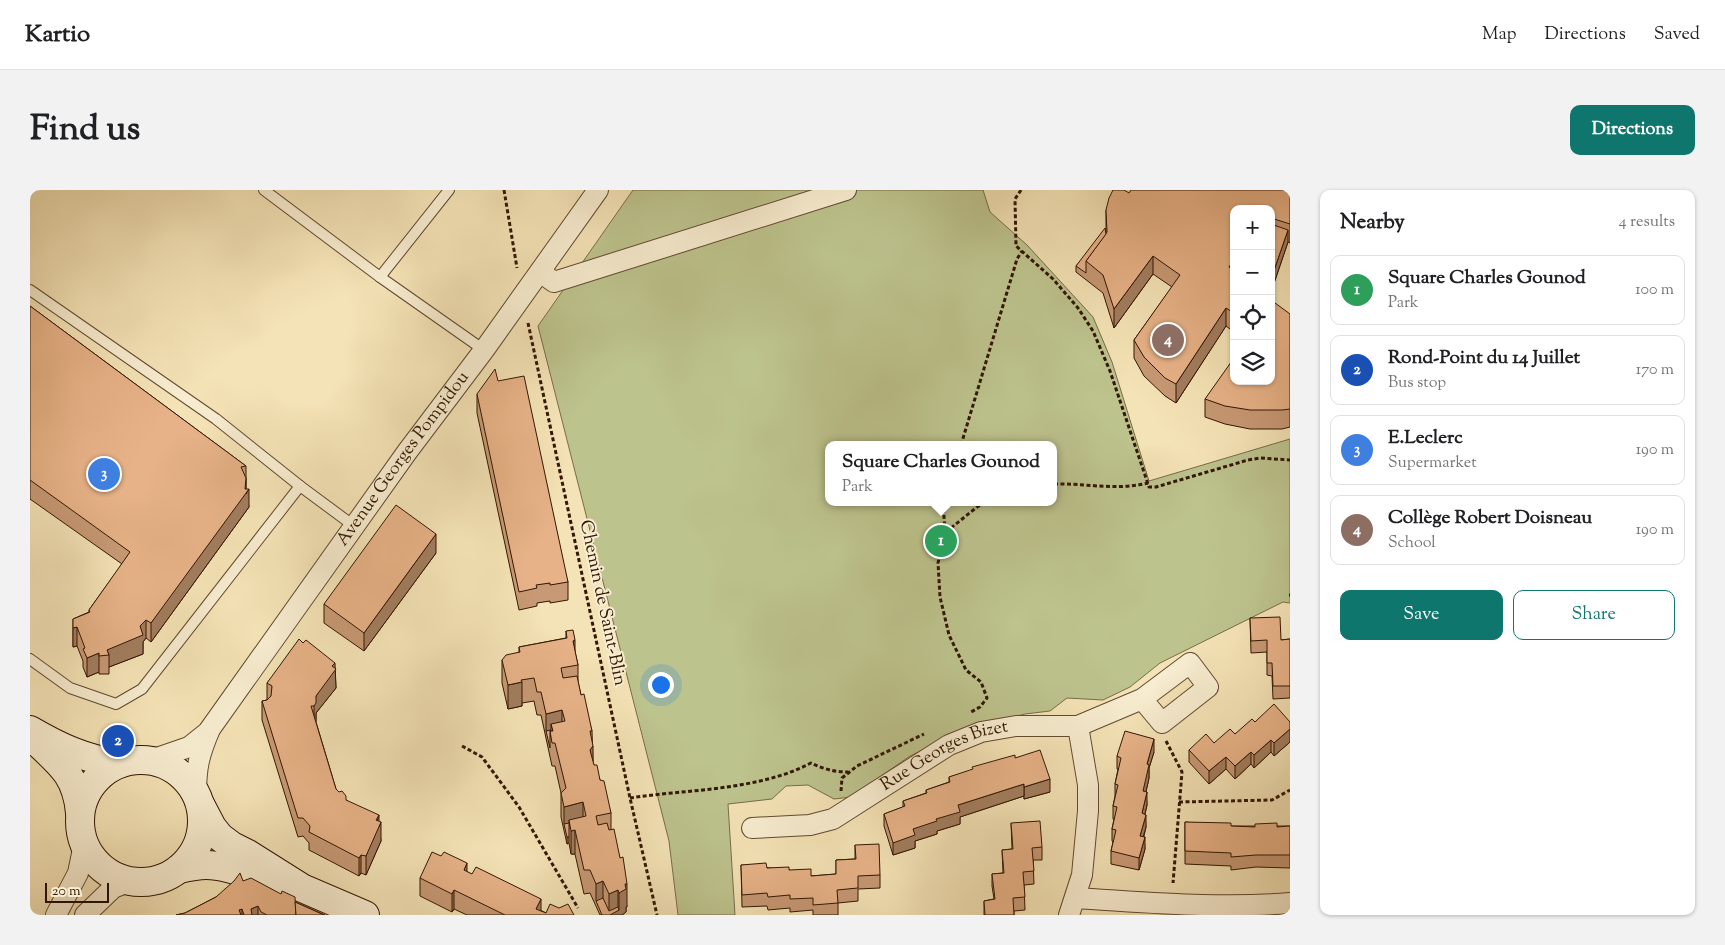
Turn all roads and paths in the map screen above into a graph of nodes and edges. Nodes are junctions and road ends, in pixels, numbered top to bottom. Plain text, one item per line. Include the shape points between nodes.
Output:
1 (264, 190) edge
2 (449, 190) edge
3 (504, 190) edge
4 (598, 190) edge
5 (846, 190) edge
6 (1022, 190) edge
7 (1022, 251) junction
8 (540, 272) junction
9 (380, 277) junction
10 (30, 290) edge
11 (522, 297) junction
12 (484, 350) junction
13 (961, 441) edge
14 (1290, 460) edge
15 (1148, 483) junction
16 (1057, 484) edge
17 (300, 486) junction
18 (943, 506) edge
19 (979, 506) edge
20 (354, 526) junction
21 (945, 532) junction
22 (30, 659) edge
23 (1142, 699) junction
24 (963, 716) dead end
25 (1162, 723) junction
26 (1078, 726) junction
27 (210, 729) junction
28 (30, 730) edge
29 (928, 732) dead end
30 (30, 736) edge
31 (462, 746) dead end
32 (131, 762) junction
33 (849, 772) junction
34 (1290, 790) edge
35 (630, 798) junction
36 (199, 801) junction
37 (1180, 802) junction
38 (80, 813) junction
39 (842, 813) junction
40 (752, 828) dead end
41 (84, 844) junction
42 (179, 869) junction
43 (131, 881) junction
44 (302, 888) junction
45 (1290, 903) edge
46 (1171, 904) junction
47 (1072, 907) edge
48 (578, 908) dead end
49 (56, 915) edge
50 (85, 915) edge
51 (365, 915) edge
52 (657, 915) edge

1 - 9 lane
2 - 9 lane
3 - 11 path, Chemin de Saint-Blin
4 - 8 street, Avenue Georges Pompidou
5 - 8 street via 554,282
6 - 7 path via 1014,199 1016,246
7 - 13 path
7 - 15 path via 1053,279 1093,331
8 - 11 street, Avenue Georges Pompidou
9 - 12 lane
10 - 17 lane via 216,419
11 - 12 street, Avenue Georges Pompidou
11 - 35 path, Chemin de Saint-Blin
12 - 20 street, Avenue Georges Pompidou
14 - 15 path via 1260,458 1156,487 1149,487
15 - 16 path via 1107,487
17 - 20 lane
17 - 22 lane via 142,689 116,704 70,688
18 - 21 path
19 - 21 path
20 - 27 street, Avenue Georges Pompidou
21 - 24 path via 938,563 940,597 948,636 966,670 980,682 987,698 980,707
23 - 25 street
23 - 25 street, Rue Georges Bizet via 1190,663 1208,687
23 - 26 street, Rue Georges Bizet
25 - 37 path via 1163,736 1182,772
26 - 39 street, Rue Georges Bizet via 1016,726 981,732 949,745
26 - 47 street via 1088,785 1088,811 1082,875
27 - 32 street, Avenue Georges Pompidou via 189,747
27 - 36 street, Avenue Georges Pompidou via 196,769
28 - 32 main road via 84,757
29 - 33 path
30 - 38 main road via 69,774 79,797
31 - 48 path via 482,757 519,806
32 - 36 main road via 150,760 167,765 182,775
32 - 38 main road via 99,776 87,790
33 - 35 path via 811,764 794,772 733,786
33 - 39 path via 842,778
34 - 37 path via 1272,800
35 - 52 path, Chemin de Saint-Blin
36 - 42 main road via 203,824 199,842
36 - 44 main road via 220,838
37 - 46 path
38 - 41 main road via 79,826
39 - 40 street, Rue Georges Bizet via 810,825
41 - 43 main road via 93,860 107,872
41 - 49 street via 78,873
42 - 43 main road via 160,879
42 - 44 main road via 208,864
43 - 50 street via 113,888
44 - 51 main road
45 - 46 street
46 - 47 street

